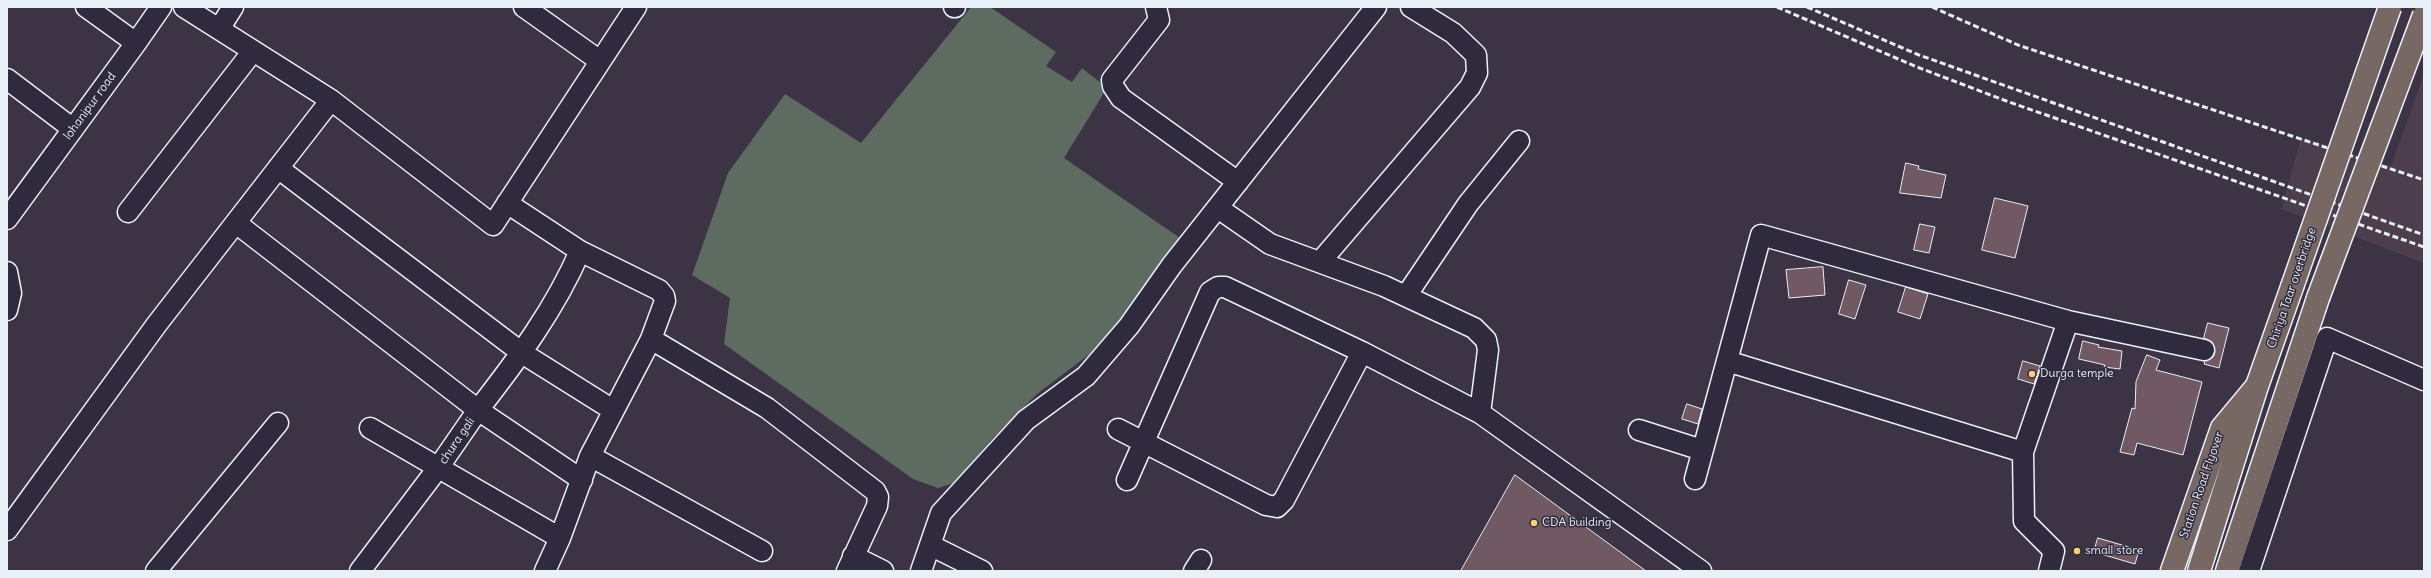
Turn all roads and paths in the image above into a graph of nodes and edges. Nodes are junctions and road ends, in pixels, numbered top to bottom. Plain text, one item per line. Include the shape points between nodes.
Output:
1 (86, 7) edge
2 (161, 7) edge
3 (184, 7) edge
4 (233, 7) edge
5 (524, 7) edge
6 (636, 7) edge
7 (1156, 7) edge
8 (1376, 7) edge
9 (1411, 7) edge
10 (2390, 7) edge
11 (2424, 15) edge
12 (219, 29) junction
13 (136, 43) junction
14 (253, 51) junction
15 (600, 61) junction
16 (7, 79) edge
17 (331, 100) junction
18 (73, 129) junction
19 (1519, 141) dead end
20 (278, 168) junction
21 (1238, 182) junction
22 (507, 203) junction
23 (10, 207) edge
24 (1218, 208) junction
25 (128, 212) dead end
26 (236, 223) junction
27 (580, 251) junction
28 (1320, 262) junction
29 (7, 272) edge
30 (1406, 296) junction
31 (7, 310) edge
32 (2068, 321) junction
33 (651, 339) junction
34 (2204, 350) dead end
35 (1362, 352) junction
36 (522, 353) junction
37 (1727, 361) junction
38 (2424, 380) edge
39 (2257, 386) junction
40 (478, 410) junction
41 (613, 410) junction
42 (1480, 413) junction
43 (278, 423) dead end
44 (370, 428) dead end
45 (1118, 429) dead end
46 (1639, 430) dead end
47 (1144, 440) junction
48 (1702, 450) junction
49 (2023, 452) junction
50 (590, 456) junction
51 (438, 468) junction
52 (1695, 479) dead end
53 (582, 480) junction
54 (1126, 480) dead end
55 (7, 530) edge
56 (560, 538) junction
57 (930, 545) junction
58 (762, 551) dead end
59 (850, 564) edge
60 (2229, 565) edge
61 (156, 571) edge
62 (360, 571) edge
63 (545, 571) edge
64 (883, 571) edge
65 (921, 571) edge
66 (982, 571) edge
67 (1701, 571) edge
68 (2049, 571) edge
69 (2172, 571) edge
70 (2199, 571) edge
71 (2249, 571) edge

1 - 13 street
2 - 13 street, lohanipur road
3 - 12 street
4 - 12 street
5 - 15 street
6 - 15 street
7 - 21 street via 1159,20 1112,80 1113,86 1121,98
8 - 21 street
9 - 28 street via 1453,33 1476,55 1477,73 1470,87
10 - 39 main road, Chiriya Taar overbridge, bridge
11 - 60 main road, bridge via 2318,298
12 - 14 street
13 - 18 street, lohanipur road
14 - 17 street
14 - 25 street
15 - 22 street
16 - 18 street
17 - 20 street
17 - 22 street via 493,226
18 - 23 street, lohanipur road
19 - 30 street via 1468,204
20 - 26 street
20 - 36 street
21 - 24 street
22 - 27 street
24 - 28 street via 1270,244
24 - 57 street via 1172,264 1129,326 1086,376 1026,420 940,513
26 - 40 street
26 - 55 street via 157,324
27 - 33 street via 659,290 664,296 664,306
27 - 36 street via 569,276
28 - 30 street
29 - 31 street via 11,293
30 - 42 street via 1474,328 1486,340 1488,350
32 - 34 street
32 - 37 street via 1761,235
32 - 49 street
33 - 41 street
33 - 59 street via 767,408 875,491 878,497 877,506
35 - 42 street
35 - 47 street via 1284,500 1277,507 1266,505
35 - 47 street via 1225,287 1218,287 1210,292
36 - 40 street
36 - 41 street
37 - 48 street
37 - 49 street
38 - 71 street via 2327,338
39 - 69 main road, Station Road Flyover via 2222,428
39 - 70 main road, Chiriya Taar overbridge
40 - 51 street, chura gali
40 - 53 street, chura gali
41 - 50 street
42 - 67 street
43 - 61 street
44 - 51 street
45 - 47 street
46 - 48 street
47 - 54 street
48 - 52 street
49 - 68 street via 2024,521 2054,551
50 - 53 street
50 - 58 street
51 - 56 street
51 - 62 street, chura gali
53 - 56 street
56 - 63 street
57 - 65 street
57 - 66 street
59 - 64 street

